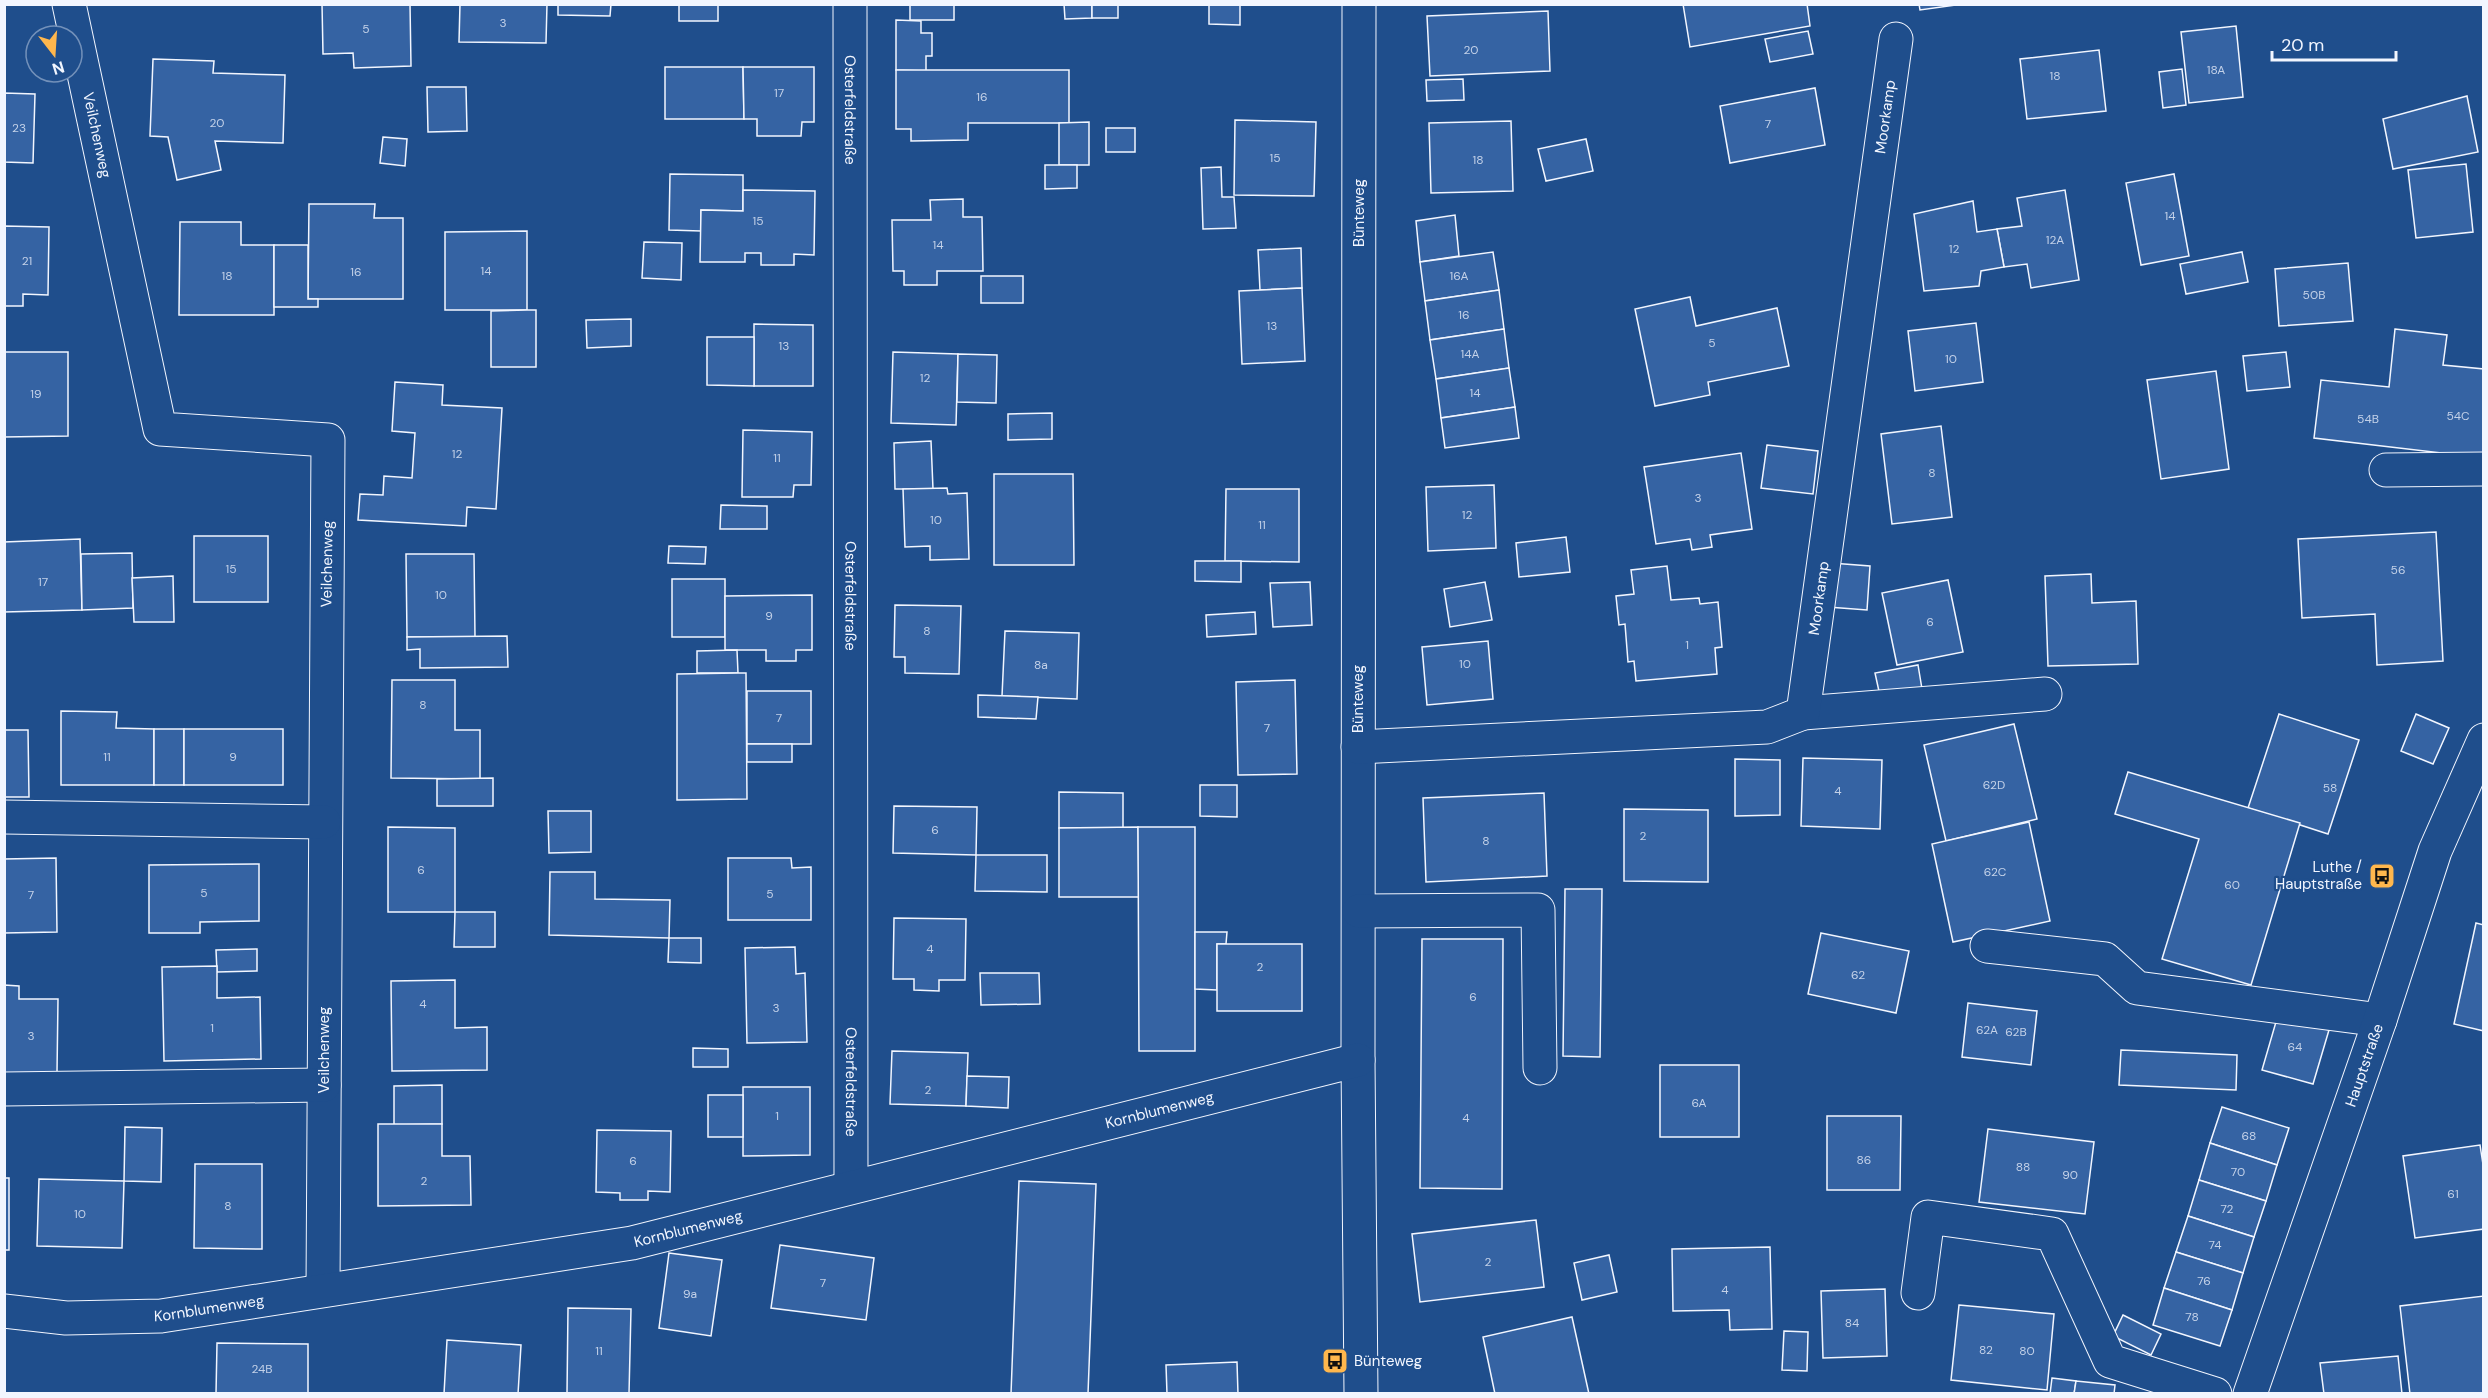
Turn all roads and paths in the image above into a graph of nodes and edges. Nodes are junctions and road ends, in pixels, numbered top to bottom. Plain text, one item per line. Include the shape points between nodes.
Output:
1 (69, 4) edge
2 (850, 4) edge
3 (1359, 4) edge
4 (1896, 39) dead end
5 (2484, 469) edge
6 (2386, 470) dead end
7 (2045, 694) dead end
8 (1803, 713) junction
9 (2484, 740) edge
10 (1358, 747) junction
11 (4, 818) edge
12 (324, 822) junction
13 (1359, 911) junction
14 (1987, 946) dead end
15 (2380, 1020) junction
16 (1358, 1060) junction
17 (1540, 1068) dead end
18 (324, 1084) junction
19 (4, 1089) edge
20 (851, 1187) junction
21 (323, 1290) junction
22 (1918, 1293) dead end
23 (4, 1311) edge
24 (1361, 1394) edge
25 (2215, 1394) edge
26 (2250, 1394) edge

1 - 12 street, Veilchenweg via 160,429 328,440
2 - 20 street, Osterfeldstraße
3 - 10 street, Bünteweg
4 - 8 street, Moorkamp
5 - 6 street
7 - 8 street
8 - 10 street via 1767,727
9 - 15 street, Hauptstraße via 2435,851
10 - 13 street, Bünteweg
11 - 12 street
12 - 18 street, Veilchenweg
13 - 16 street, Bünteweg
13 - 17 street via 1538,909
14 - 15 street via 2105,959 2137,988
15 - 26 street, Hauptstraße
16 - 20 street, Kornblumenweg
16 - 24 street, Bünteweg
18 - 19 street
18 - 21 street, Veilchenweg
20 - 21 street, Kornblumenweg via 632,1243
21 - 23 street, Kornblumenweg via 161,1316 66,1318
22 - 25 street via 1928,1217 2052,1233 2110,1361

